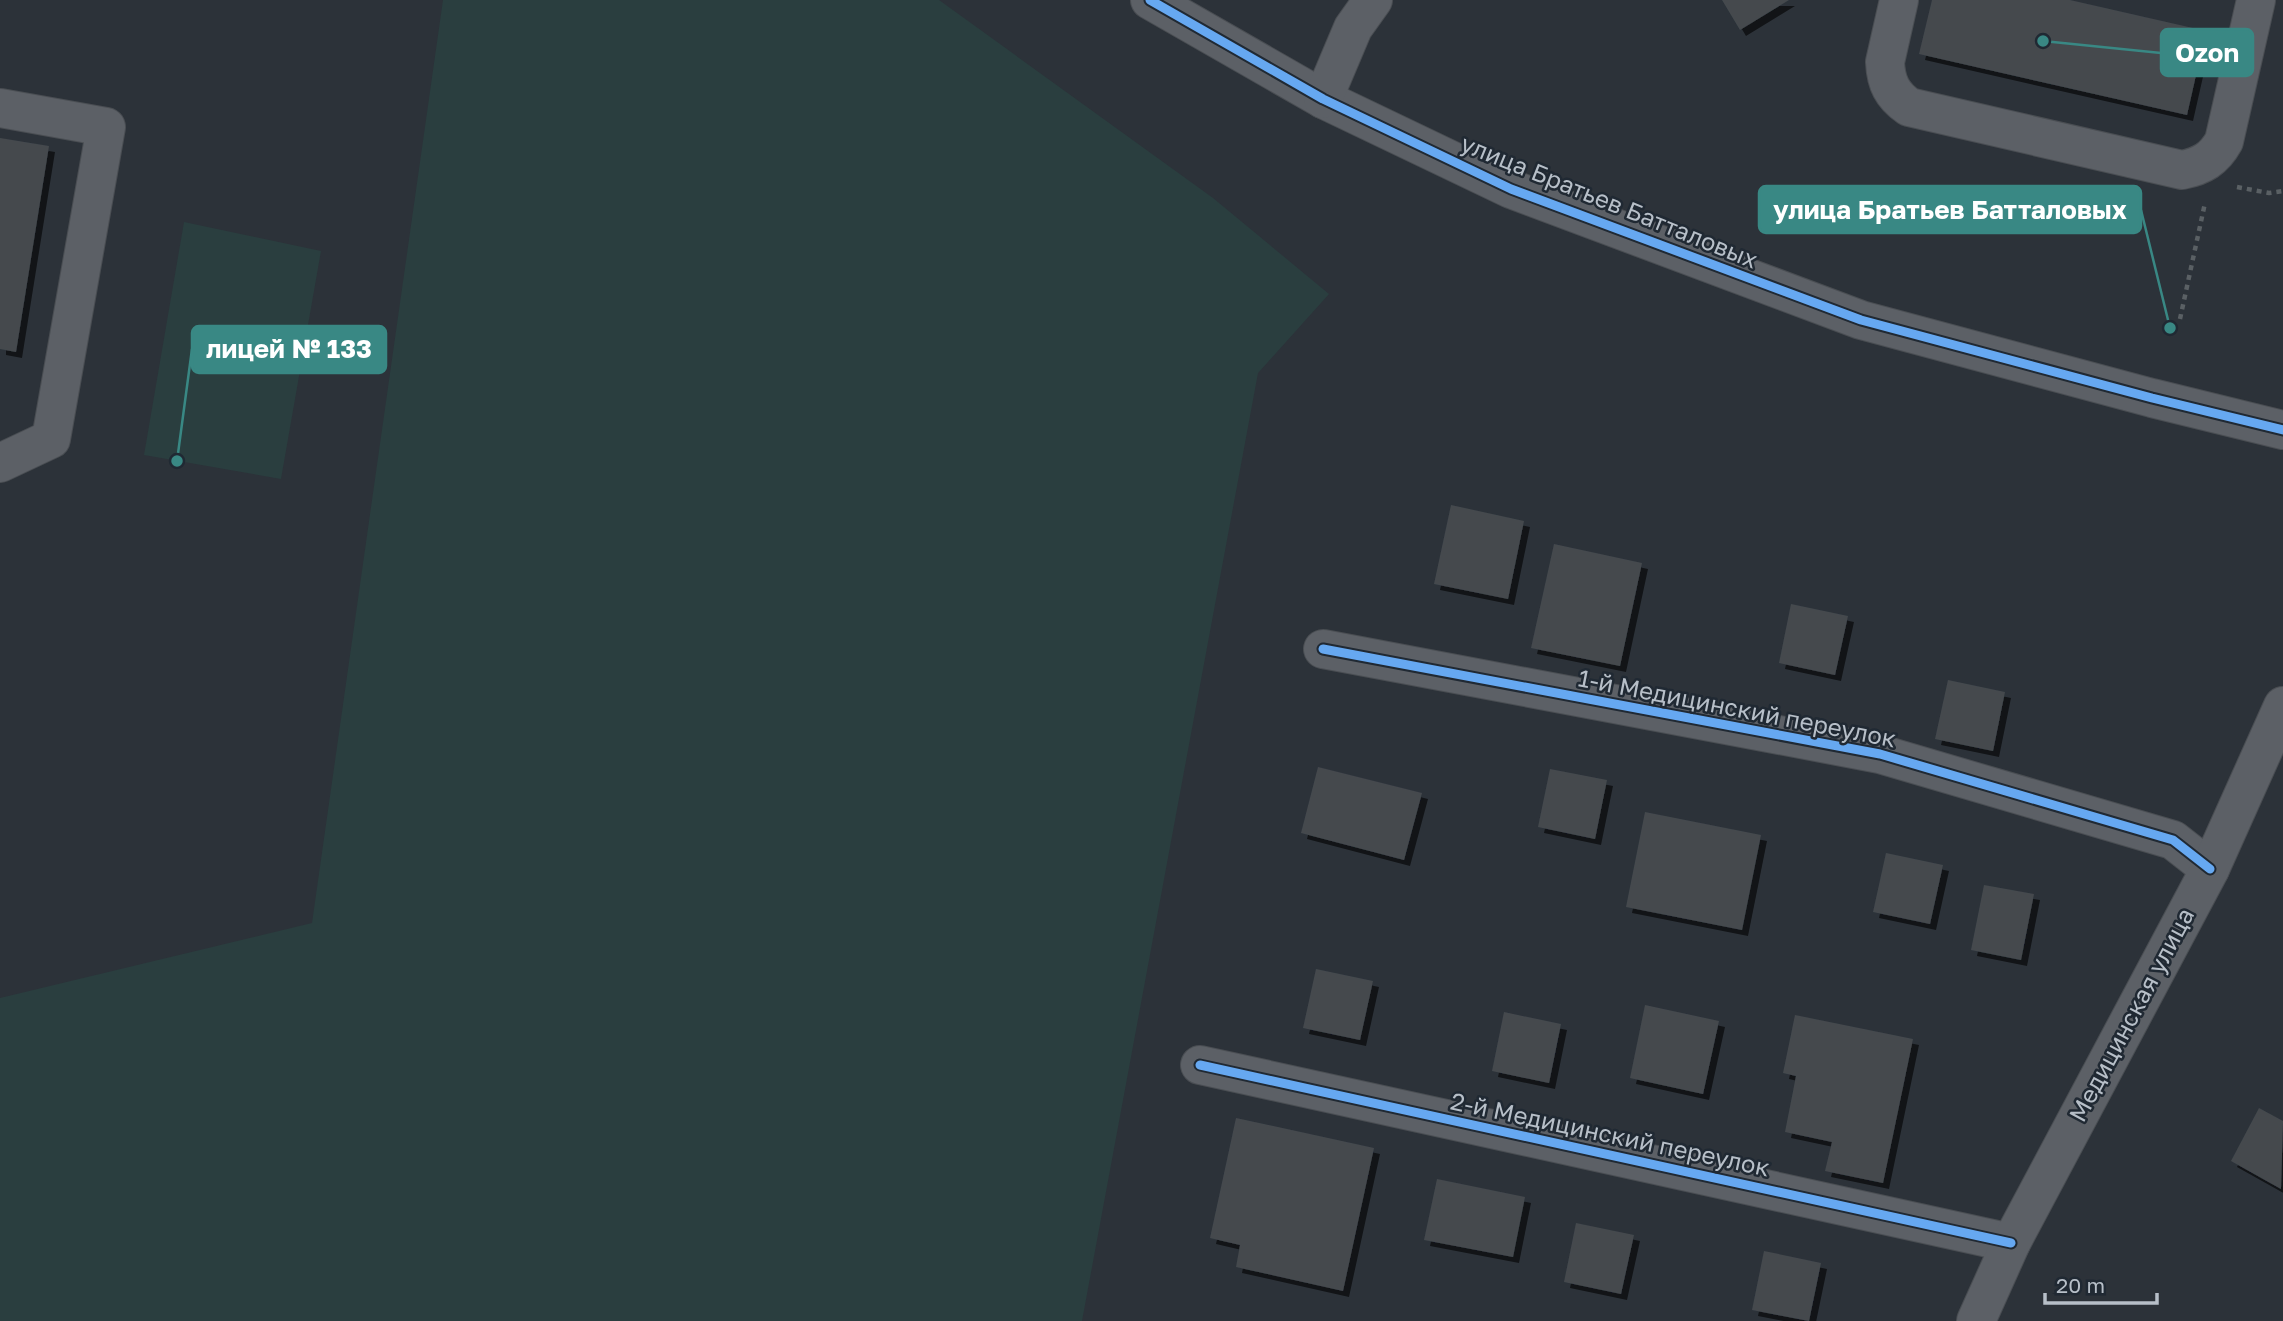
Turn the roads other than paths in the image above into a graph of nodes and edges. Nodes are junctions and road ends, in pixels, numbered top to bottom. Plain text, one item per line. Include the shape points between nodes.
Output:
1 (1150, 0) edge
2 (1373, 0) edge
3 (1899, 0) edge
4 (2256, 0) edge
5 (1323, 99) junction
6 (0, 107) edge
7 (2283, 430) edge
8 (0, 463) edge
9 (1323, 649) dead end
10 (2283, 706) edge
11 (2210, 869) junction
12 (1199, 1065) dead end
13 (2011, 1243) junction
14 (1976, 1321) edge

1 - 5 street, улица Братьев Батталовых
2 - 5 street via 1353,28
3 - 4 street via 1885,71 1892,92 1909,107 2182,170 2212,158 2224,141
5 - 7 street, улица Братьев Батталовых via 1511,189 1861,320
6 - 8 street via 106,127 51,439
9 - 11 street, 1-й Медицинский переулок via 1880,754 2173,840
10 - 11 street, Медицинская улица
11 - 13 street, Медицинская улица
12 - 13 street, 2-й Медицинский переулок
13 - 14 street, Медицинская улица

